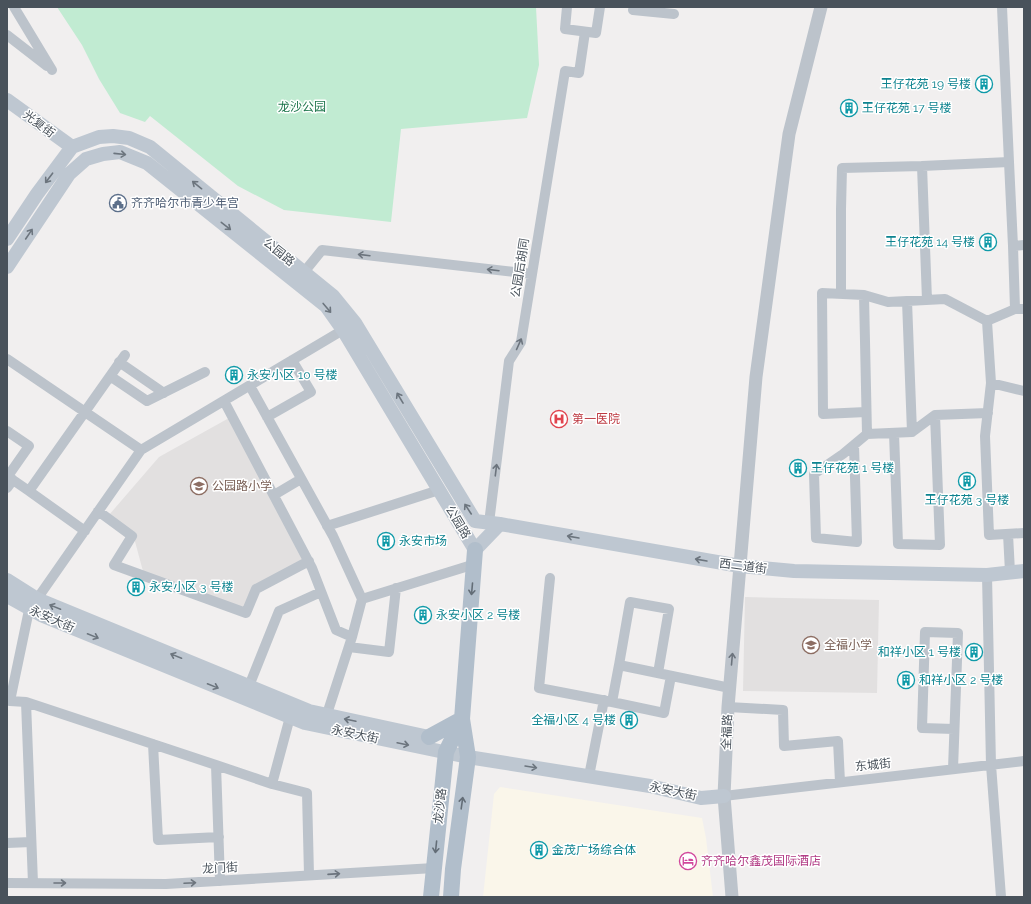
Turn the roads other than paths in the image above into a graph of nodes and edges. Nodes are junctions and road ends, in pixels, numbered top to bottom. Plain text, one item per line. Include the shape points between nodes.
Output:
1 (14, 7) edge
2 (567, 7) edge
3 (600, 7) edge
4 (634, 7) edge
5 (821, 7) edge
6 (1002, 7) edge
7 (674, 14) dead end
8 (585, 32) junction
9 (7, 35) edge
10 (7, 100) edge
11 (72, 147) junction
12 (1009, 162) junction
13 (922, 166) junction
14 (7, 239) edge
15 (1013, 246) junction
16 (1024, 246) edge
17 (7, 267) edge
18 (532, 274) junction
19 (299, 277) junction
20 (841, 294) junction
21 (864, 295) junction
22 (928, 300) junction
23 (907, 301) junction
24 (1019, 309) edge
25 (987, 321) junction
26 (349, 327) junction
27 (7, 359) edge
28 (292, 360) junction
29 (205, 372) dead end
30 (110, 376) junction
31 (991, 383) junction
32 (250, 386) junction
33 (1024, 392) edge
34 (164, 393) junction
35 (224, 401) junction
36 (84, 412) junction
37 (866, 412) junction
38 (988, 413) junction
39 (935, 415) junction
40 (267, 417) junction
41 (7, 431) edge
42 (912, 432) junction
43 (894, 433) junction
44 (867, 434) junction
45 (854, 445) junction
46 (141, 450) junction
47 (302, 479) junction
48 (10, 484) edge
49 (439, 490) junction
50 (29, 491) junction
51 (274, 495) junction
52 (98, 511) junction
53 (494, 524) junction
54 (327, 526) junction
55 (85, 531) junction
56 (1024, 533) edge
57 (1008, 534) junction
58 (475, 557) junction
59 (309, 561) junction
60 (740, 566) junction
61 (1024, 571) edge
62 (1010, 572) junction
63 (987, 575) junction
64 (550, 578) dead end
65 (7, 580) edge
66 (396, 588) junction
67 (321, 592) junction
68 (7, 596) edge
69 (362, 599) junction
70 (33, 604) junction
71 (352, 637) junction
72 (349, 647) junction
73 (619, 665) junction
74 (658, 673) junction
75 (671, 676) junction
76 (249, 686) junction
77 (730, 688) junction
78 (8, 701) edge
79 (608, 701) junction
80 (26, 702) junction
81 (728, 707) junction
82 (326, 714) junction
83 (290, 717) junction
84 (462, 719) junction
85 (954, 730) junction
86 (429, 736) joint
87 (153, 744) junction
88 (446, 752) junction
89 (468, 757) junction
90 (1024, 761) edge
91 (216, 765) junction
92 (992, 765) junction
93 (953, 769) junction
94 (589, 776) junction
95 (840, 782) junction
96 (272, 784) junction
97 (724, 796) junction
98 (218, 837) junction
99 (32, 842) junction
100 (7, 843) edge
101 (434, 868) junction
102 (309, 875) junction
103 (220, 881) junction
104 (7, 883) edge
105 (33, 883) junction
106 (432, 897) edge
107 (451, 897) edge
108 (732, 897) edge
109 (1001, 897) edge

1 - 9 street via 52,70
2 - 8 street via 566,29
3 - 8 street via 596,33
4 - 7 street via 634,10
5 - 60 street, 全福路 via 790,134 756,377
6 - 12 street
8 - 18 street, 公园后胡同 via 579,73 565,71
10 - 11 main road, 光复街
11 -> 14 main road
19 -> 11 main road, 公园路 via 150,147 129,138 114,136 99,137
12 - 13 street
12 - 15 street
13 - 20 street via 842,168
13 - 22 street
15 - 16 street
15 - 24 street
17 -> 19 main road, 公园路 via 69,174 86,160 120,152 147,163
18 -> 19 street via 322,250
53 -> 18 street, 公园后胡同 via 509,361 521,342
19 - 26 main road, 公园路
20 - 21 street
20 - 37 street via 822,293 823,414
21 - 23 street via 888,302
21 - 37 street
22 - 23 street
22 - 25 street via 945,299
23 - 42 street
24 - 25 street
25 - 31 street
26 - 28 street
26 - 49 main road, 公园路
53 -> 26 main road, 公园路 via 475,521
27 - 36 street
28 - 32 street
28 - 40 street via 310,392
29 - 34 street
30 - 34 street via 147,401
30 - 34 street via 122,358
30 - 36 street
31 - 33 street
31 - 38 street
32 - 35 street
32 - 40 street
35 - 46 street
35 - 51 street
36 - 46 street
36 - 50 street
37 - 44 street
38 - 39 street
38 - 57 street via 985,436 989,535
39 - 42 street
39 - 43 street via 940,544 898,544
40 - 47 street
41 - 48 street via 29,446 8,476
42 - 43 street
43 - 44 street
44 - 45 street
45 - 45 street via 814,474 816,538 857,542
46 - 52 street
47 - 51 street
47 - 54 street
48 - 50 street
49 - 54 street
49 - 58 main road, 公园路
50 - 55 street
51 - 59 street
52 - 55 street
52 - 59 street via 132,536 114,565 246,613 256,589
53 - 58 main road
60 -> 53 main road, 西二道街
54 - 69 street
55 - 70 street
56 - 57 street
57 - 62 street
58 - 66 street
58 -> 84 main road, 龙沙路
59 - 67 street
60 - 63 main road, 西二道街 via 794,571
77 -> 60 street, 全福路
61 - 62 main road, 西二道街
62 - 63 main road, 西二道街
63 - 92 street
64 - 79 street via 539,688
65 - 70 main road, 永安大街
66 - 69 street
66 - 72 street via 389,652
67 - 71 street via 336,630
67 - 76 street via 279,611
68 - 70 main road, 永安大街
69 - 71 street
76 -> 70 main road, 永安大街
70 - 78 street
70 -> 83 main road, 永安大街
71 - 72 street
72 - 82 street
73 - 74 street
73 - 74 street via 630,602 669,609
73 - 79 street
74 - 75 street
75 - 77 street
75 - 79 street via 664,713
76 - 82 main road, 永安大街 via 309,711
77 - 81 street, 全福路
78 - 80 street
79 - 94 street
80 - 87 street
80 - 99 street
81 - 95 street via 783,710 784,746 838,741
81 - 97 street, 全福路
86 -> 82 main road, 永安大街
83 -> 88 main road, 永安大街 via 305,723
83 - 96 street
84 - 86 main road
84 - 88 main road, 龙沙路
84 - 89 main road, 龙沙路
85 - 85 street via 958,634 925,632 922,728
85 - 93 street
87 - 91 street
87 - 98 street via 158,840
88 - 89 main road, 永安大街
88 -> 101 main road, 龙沙路
89 -> 94 main road, 永安大街
107 -> 89 main road, 龙沙路
90 - 92 street, 东城街
91 - 96 street
91 - 98 street
92 - 93 street, 东城街
92 - 109 street
93 - 95 street, 东城街
94 - 97 main road, 永安大街 via 701,798
95 - 97 street, 东城街
96 - 102 street via 307,793
97 - 108 street, 全福路
98 - 103 street
99 - 100 street
99 - 105 street
102 -> 101 street, 龙门街
101 - 106 main road, 龙沙路
102 - 103 street, 龙门街
105 -> 103 street, 龙门街 via 166,884
104 - 105 street, 龙门街

